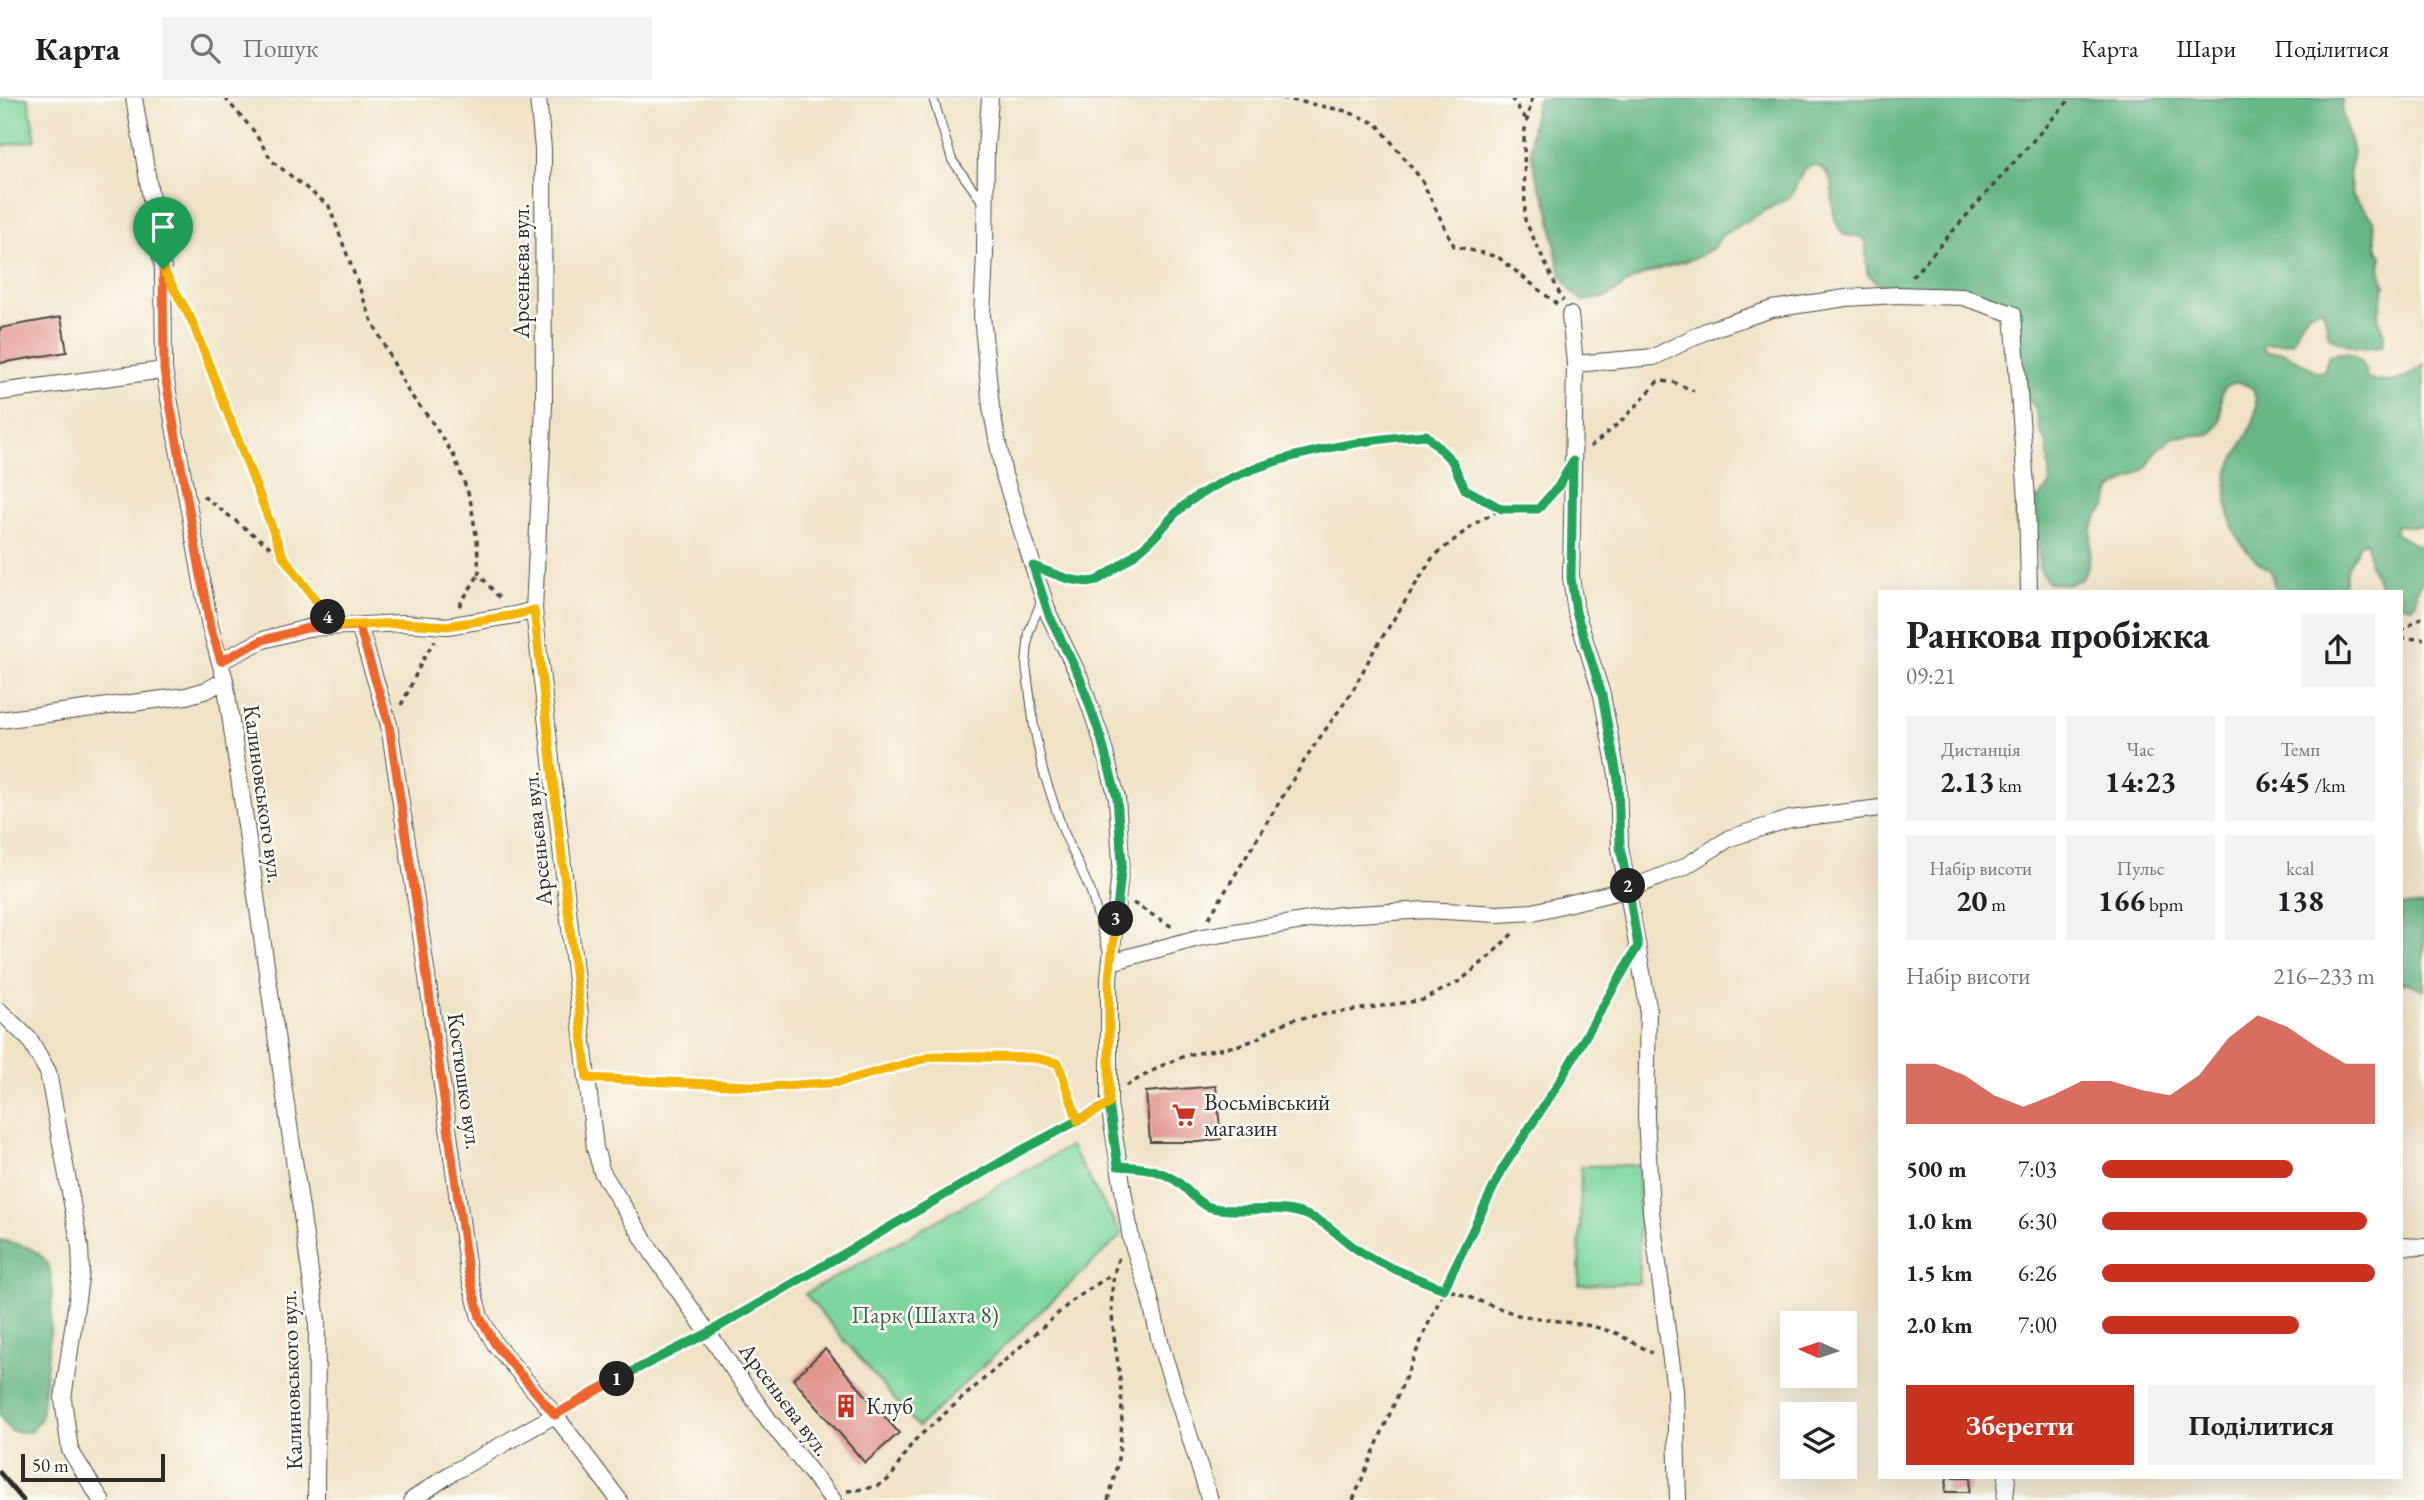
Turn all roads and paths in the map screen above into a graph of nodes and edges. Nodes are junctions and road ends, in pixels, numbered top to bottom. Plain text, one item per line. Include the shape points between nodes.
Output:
1 (134, 98) edge
2 (225, 98) edge
3 (538, 98) edge
4 (933, 98) edge
5 (990, 98) edge
6 (1282, 98) edge
7 (1511, 98) edge
8 (1532, 98) edge
9 (2071, 98) edge
10 (1527, 120) junction
11 (985, 206) junction
12 (1897, 295) junction
13 (180, 300) dead end
14 (1570, 315) junction
15 (1575, 364) junction
16 (164, 370) junction
17 (1694, 391) dead end
18 (0, 392) edge
19 (1573, 461) junction
20 (184, 481) junction
21 (1558, 487) dead end
22 (1502, 509) junction
23 (283, 556) junction
24 (1033, 566) junction
25 (479, 574) junction
26 (2029, 590) edge
27 (1043, 596) junction
28 (534, 610) junction
29 (515, 615) junction
30 (2424, 616) edge
31 (334, 626) junction
32 (359, 626) junction
33 (447, 626) junction
34 (2403, 630) edge
35 (2403, 638) edge
36 (2424, 639) edge
37 (221, 661) junction
38 (225, 680) junction
39 (0, 720) edge
40 (389, 725) junction
41 (1878, 808) edge
42 (1629, 889) junction
43 (1119, 890) junction
44 (1533, 912) junction
45 (1198, 938) junction
46 (1638, 946) junction
47 (1111, 962) junction
48 (0, 1011) edge
49 (587, 1078) junction
50 (1109, 1100) junction
51 (1078, 1121) junction
52 (1118, 1166) junction
53 (1131, 1238) junction
54 (2403, 1246) edge
55 (2424, 1247) edge
56 (1112, 1273) junction
57 (1444, 1289) junction
58 (708, 1333) junction
59 (1671, 1364) junction
60 (555, 1415) junction
61 (2007, 1479) edge
62 (830, 1496) edge
63 (101, 1500) edge
64 (316, 1500) edge
65 (412, 1500) edge
66 (619, 1500) edge
67 (1108, 1500) edge
68 (1210, 1500) edge
69 (1353, 1500) edge
70 (1678, 1500) edge
71 (2005, 1500) edge

1 - 16 street, Калиновського вул. via 163,269
2 - 25 path via 272,161 329,206 387,352 409,393 454,456 470,498
3 - 28 street, Арсеньєва вул. via 544,149 544,405
4 - 11 lane via 952,160
5 - 11 street
6 - 14 path via 1346,111 1377,124 1421,179 1454,246 1498,257
7 - 10 path
8 - 10 path
9 - 12 path
10 - 14 path via 1525,220
11 - 24 street via 982,316 991,407 1004,475
12 - 15 street via 1772,309 1706,331 1654,356
12 - 26 street via 1963,297 2013,314
13 - 23 path
14 - 15 street
15 - 19 street
16 - 18 street
16 - 20 street, Калиновського вул.
17 - 19 path via 1658,381 1611,431
19 - 42 street via 1571,578 1576,612 1602,695 1618,780 1620,847
20 - 23 path
20 - 37 street, Калиновського вул. via 210,626
21 - 22 path via 1538,509
22 - 24 path via 1465,489 1452,461 1426,435 1394,437 1314,451 1221,483 1180,509 1147,544 1096,581 1074,580
22 - 45 path via 1474,524 1433,557
23 - 31 path
24 - 27 street
25 - 29 path
25 - 33 path
27 - 43 street via 1080,678 1117,798 1122,862
27 - 47 lane via 1029,632 1026,665 1034,727 1062,828 1091,892
28 - 29 street
28 - 49 street, Арсеньєва вул.
29 - 33 street
30 - 34 path
31 - 32 street
31 - 37 street via 263,640
32 - 33 street
32 - 40 street, Костюшко вул.
33 - 40 path via 425,655
35 - 36 path
37 - 38 street, Калиновського вул.
38 - 39 street via 186,696
38 - 64 street, Калиновського вул. via 317,1320
40 - 60 street, Костюшко вул. via 468,1271 480,1317 495,1344
41 - 42 street via 1790,819 1730,838 1684,867
42 - 44 street
42 - 46 street
43 - 45 path via 1140,909
43 - 47 street
44 - 45 street via 1427,910 1340,915
44 - 50 path via 1460,981 1423,1000 1294,1019 1255,1040 1163,1065
45 - 47 street
46 - 57 path via 1503,1168
46 - 59 street via 1648,1007 1646,1117 1651,1211
47 - 50 street
48 - 63 street via 30,1040 48,1072 80,1247 63,1399 70,1450
49 - 51 path via 769,1087 840,1082 934,1056 1034,1058 1058,1063
49 - 58 street, Арсеньєва вул. via 601,1172
50 - 51 path
50 - 52 street
51 - 58 path
52 - 53 street
52 - 57 path via 1148,1167 1175,1180 1211,1208 1301,1213 1324,1222 1359,1251 1392,1269
53 - 56 path
53 - 68 street
54 - 55 street
56 - 62 path via 1072,1300 915,1440 886,1483
56 - 67 path via 1122,1433
57 - 59 path via 1518,1315 1616,1333
57 - 69 path
58 - 60 lane
58 - 62 street, Арсеньєва вул.
59 - 70 street
60 - 65 street
60 - 66 street, Костюшко вул.
61 - 71 street

